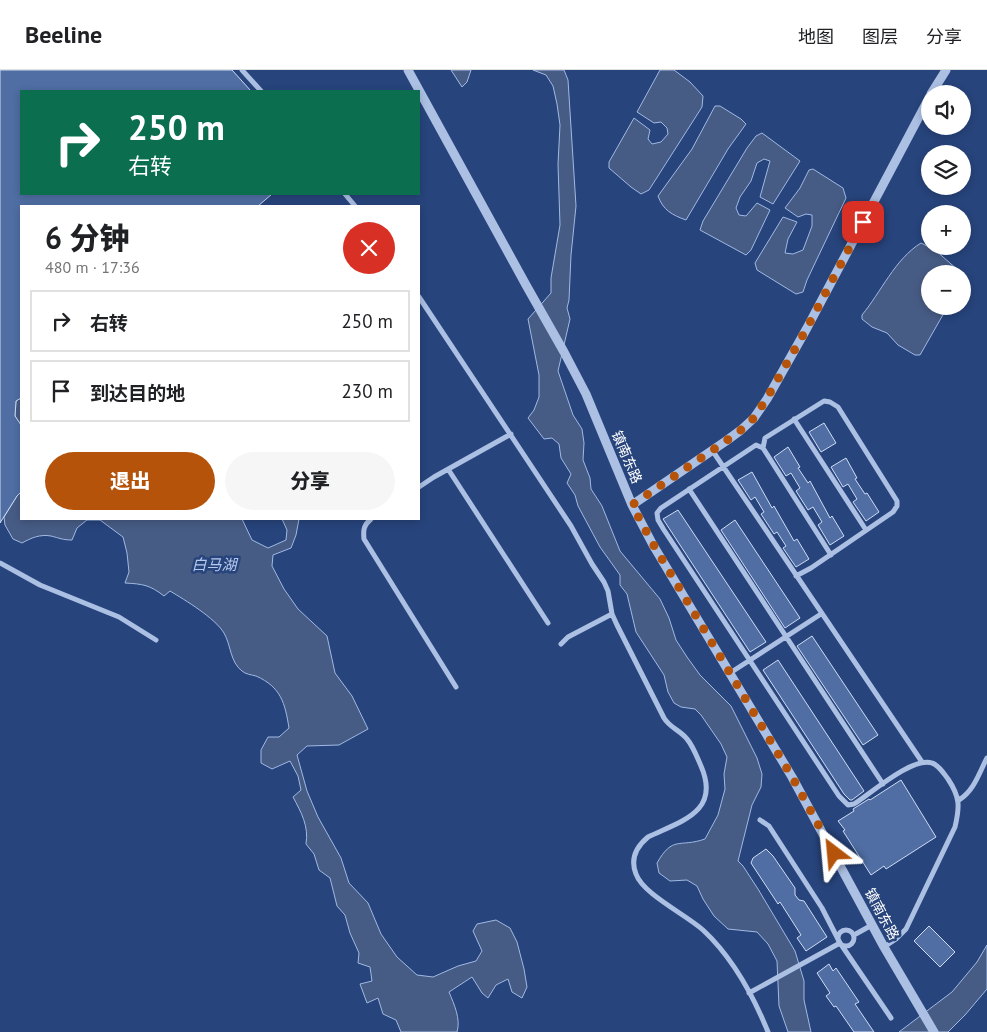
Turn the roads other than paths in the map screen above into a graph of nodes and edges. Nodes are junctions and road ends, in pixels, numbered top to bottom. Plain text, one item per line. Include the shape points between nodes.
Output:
1 (242, 70) edge
2 (408, 70) edge
3 (946, 70) edge
4 (937, 85) edge
5 (260, 90) edge
6 (419, 90) edge
7 (420, 92) edge
8 (921, 114) edge
9 (346, 195) edge
10 (354, 205) edge
11 (420, 298) edge
12 (794, 420) junction
13 (511, 434) junction
14 (763, 448) junction
15 (712, 450) junction
16 (723, 466) junction
17 (448, 469) junction
18 (420, 486) edge
19 (689, 489) junction
20 (632, 505) junction
21 (370, 520) edge
22 (866, 530) junction
23 (830, 554) junction
24 (0, 563) edge
25 (796, 576) junction
26 (612, 614) junction
27 (821, 614) junction
28 (548, 624) dead end
29 (786, 636) junction
30 (156, 640) dead end
31 (561, 644) dead end
32 (750, 660) junction
33 (730, 673) junction
34 (456, 687) dead end
35 (987, 758) edge
36 (922, 762) junction
37 (883, 784) junction
38 (959, 800) junction
39 (760, 820) dead end
40 (872, 925) junction
41 (854, 935) junction
42 (840, 943) junction
43 (884, 947) junction
44 (749, 993) junction
45 (891, 1018) dead end
46 (768, 1032) edge
47 (934, 1032) edge

1 - 5 street
2 - 6 street, 镇南东路
3 - 4 street
7 - 20 street, 镇南东路 via 586,394
8 - 15 street via 767,398 754,418
9 - 10 street
11 - 13 street
12 - 14 street via 765,438
12 - 22 street
12 - 22 street via 824,401 838,408 897,501 893,512
13 - 17 street
13 - 26 street via 604,582
14 - 16 street via 756,445
14 - 23 street
15 - 16 street
15 - 20 street
16 - 19 street
16 - 25 street
17 - 18 street
17 - 28 street
19 - 29 street
19 - 32 street via 661,508 658,520
20 - 33 street, 镇南东路
21 - 34 street via 363,531 364,539
22 - 23 street
23 - 25 street
24 - 30 street via 40,585 119,618
25 - 27 street
26 - 31 street
26 - 44 street via 668,725 687,739 695,752 707,785 704,802 694,814 642,842 634,856 636,875 649,891 689,918 715,942
27 - 29 street
27 - 36 street
29 - 32 street
29 - 37 street
32 - 33 street
32 - 37 street via 848,805
33 - 40 street, 镇南东路 via 792,777
35 - 38 street via 971,790
36 - 37 street
36 - 38 street via 940,769
38 - 43 street via 955,827 918,906 906,929
39 - 42 street via 768,826 822,908
40 - 41 street
40 - 43 street, 镇南东路
41 - 42 street via 854,942 850,945
41 - 42 street via 848,930 842,931 838,938
42 - 44 street
42 - 45 street
43 - 47 street, 镇南东路
44 - 46 street

